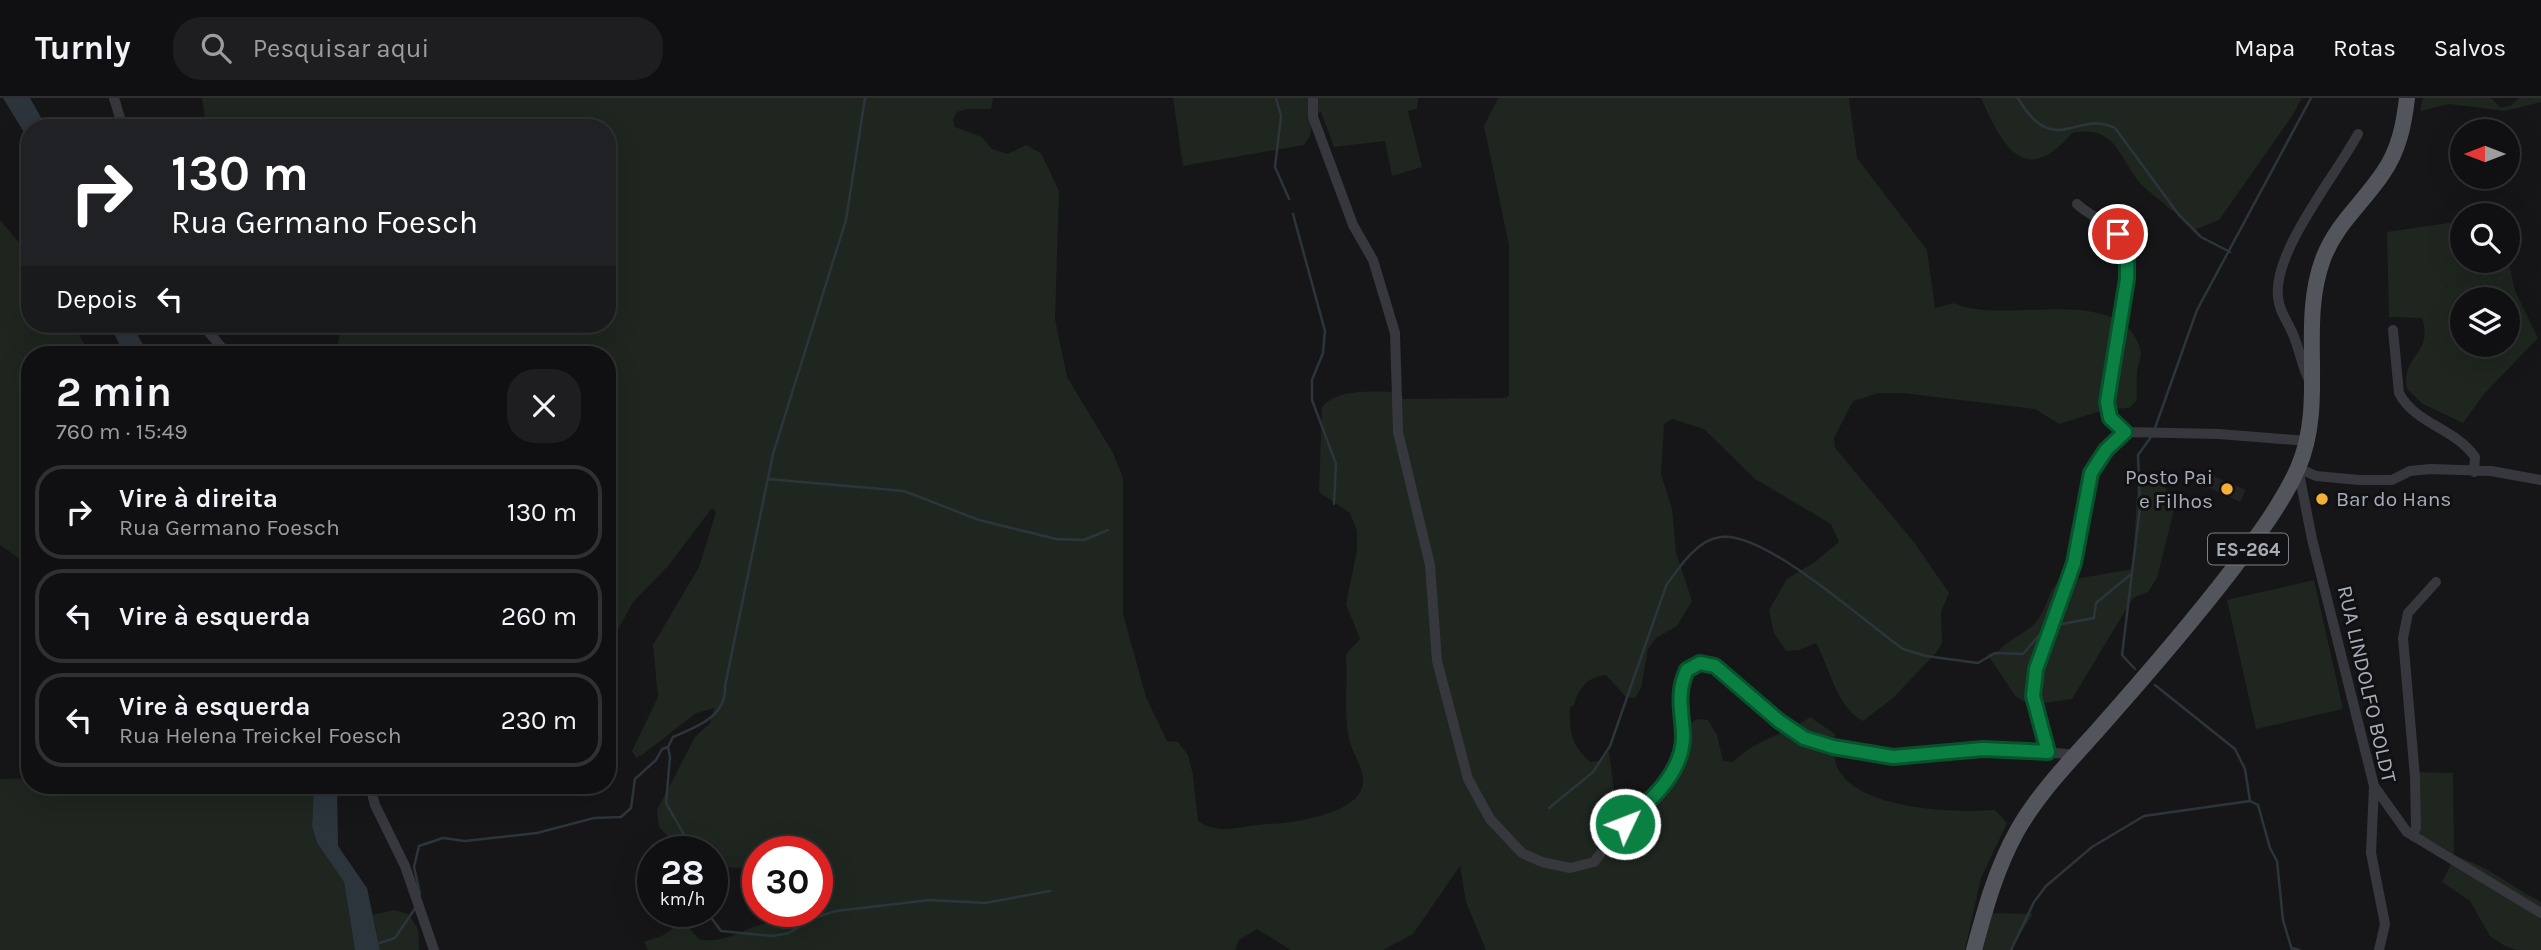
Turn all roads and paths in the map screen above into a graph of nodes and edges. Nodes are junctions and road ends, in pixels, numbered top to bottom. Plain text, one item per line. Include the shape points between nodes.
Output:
1 (114, 98) edge
2 (1312, 98) edge
3 (2407, 98) edge
4 (120, 119) edge
5 (2358, 134) dead end
6 (2077, 204) dead end
7 (2393, 330) dead end
8 (2311, 382) junction
9 (2125, 432) junction
10 (2306, 441) junction
11 (2298, 468) junction
12 (2474, 472) junction
13 (2541, 480) edge
14 (2436, 582) dead end
15 (2048, 752) junction
16 (2076, 755) junction
17 (2374, 786) junction
18 (372, 794) edge
19 (2413, 836) junction
20 (2541, 913) edge
21 (434, 950) edge
22 (1974, 950) edge
23 (2379, 950) edge

1 - 4 street
2 - 15 street via 1313,117 1353,225 1373,260 1395,333 1398,432 1430,565 1437,661 1468,779 1490,819 1521,853 1570,868 1594,862 1614,835 1651,800 1677,762 1682,748 1680,691 1687,670 1700,663 1726,673 1804,738 1833,747 1893,757 1983,749
3 - 8 main road, ES-264 via 2400,141 2384,173 2337,229 2322,262 2311,330
5 - 8 street via 2297,230 2279,280 2279,306
6 - 9 street via 2118,234 2127,251 2127,279 2107,402 2110,418
7 - 12 street via 2399,393 2420,416 2460,439 2475,457
8 - 10 main road, ES-264
9 - 10 street
9 - 15 street via 2091,473 2073,570 2036,669 2033,696
10 - 11 main road, ES-264
11 - 12 street via 2316,476 2370,480 2392,480 2418,469
11 - 16 main road, ES-264 via 2259,534 2213,595
11 - 17 street, RUA LINDOLFO BOLDT
12 - 13 street
14 - 19 street via 2408,613 2403,638 2415,777
15 - 16 street
16 - 22 main road, ES-264 via 2018,830 1988,898
17 - 19 street
17 - 23 street, RUA LINDOLFO BOLDT via 2371,853 2385,924
18 - 21 street via 405,866
19 - 20 street

